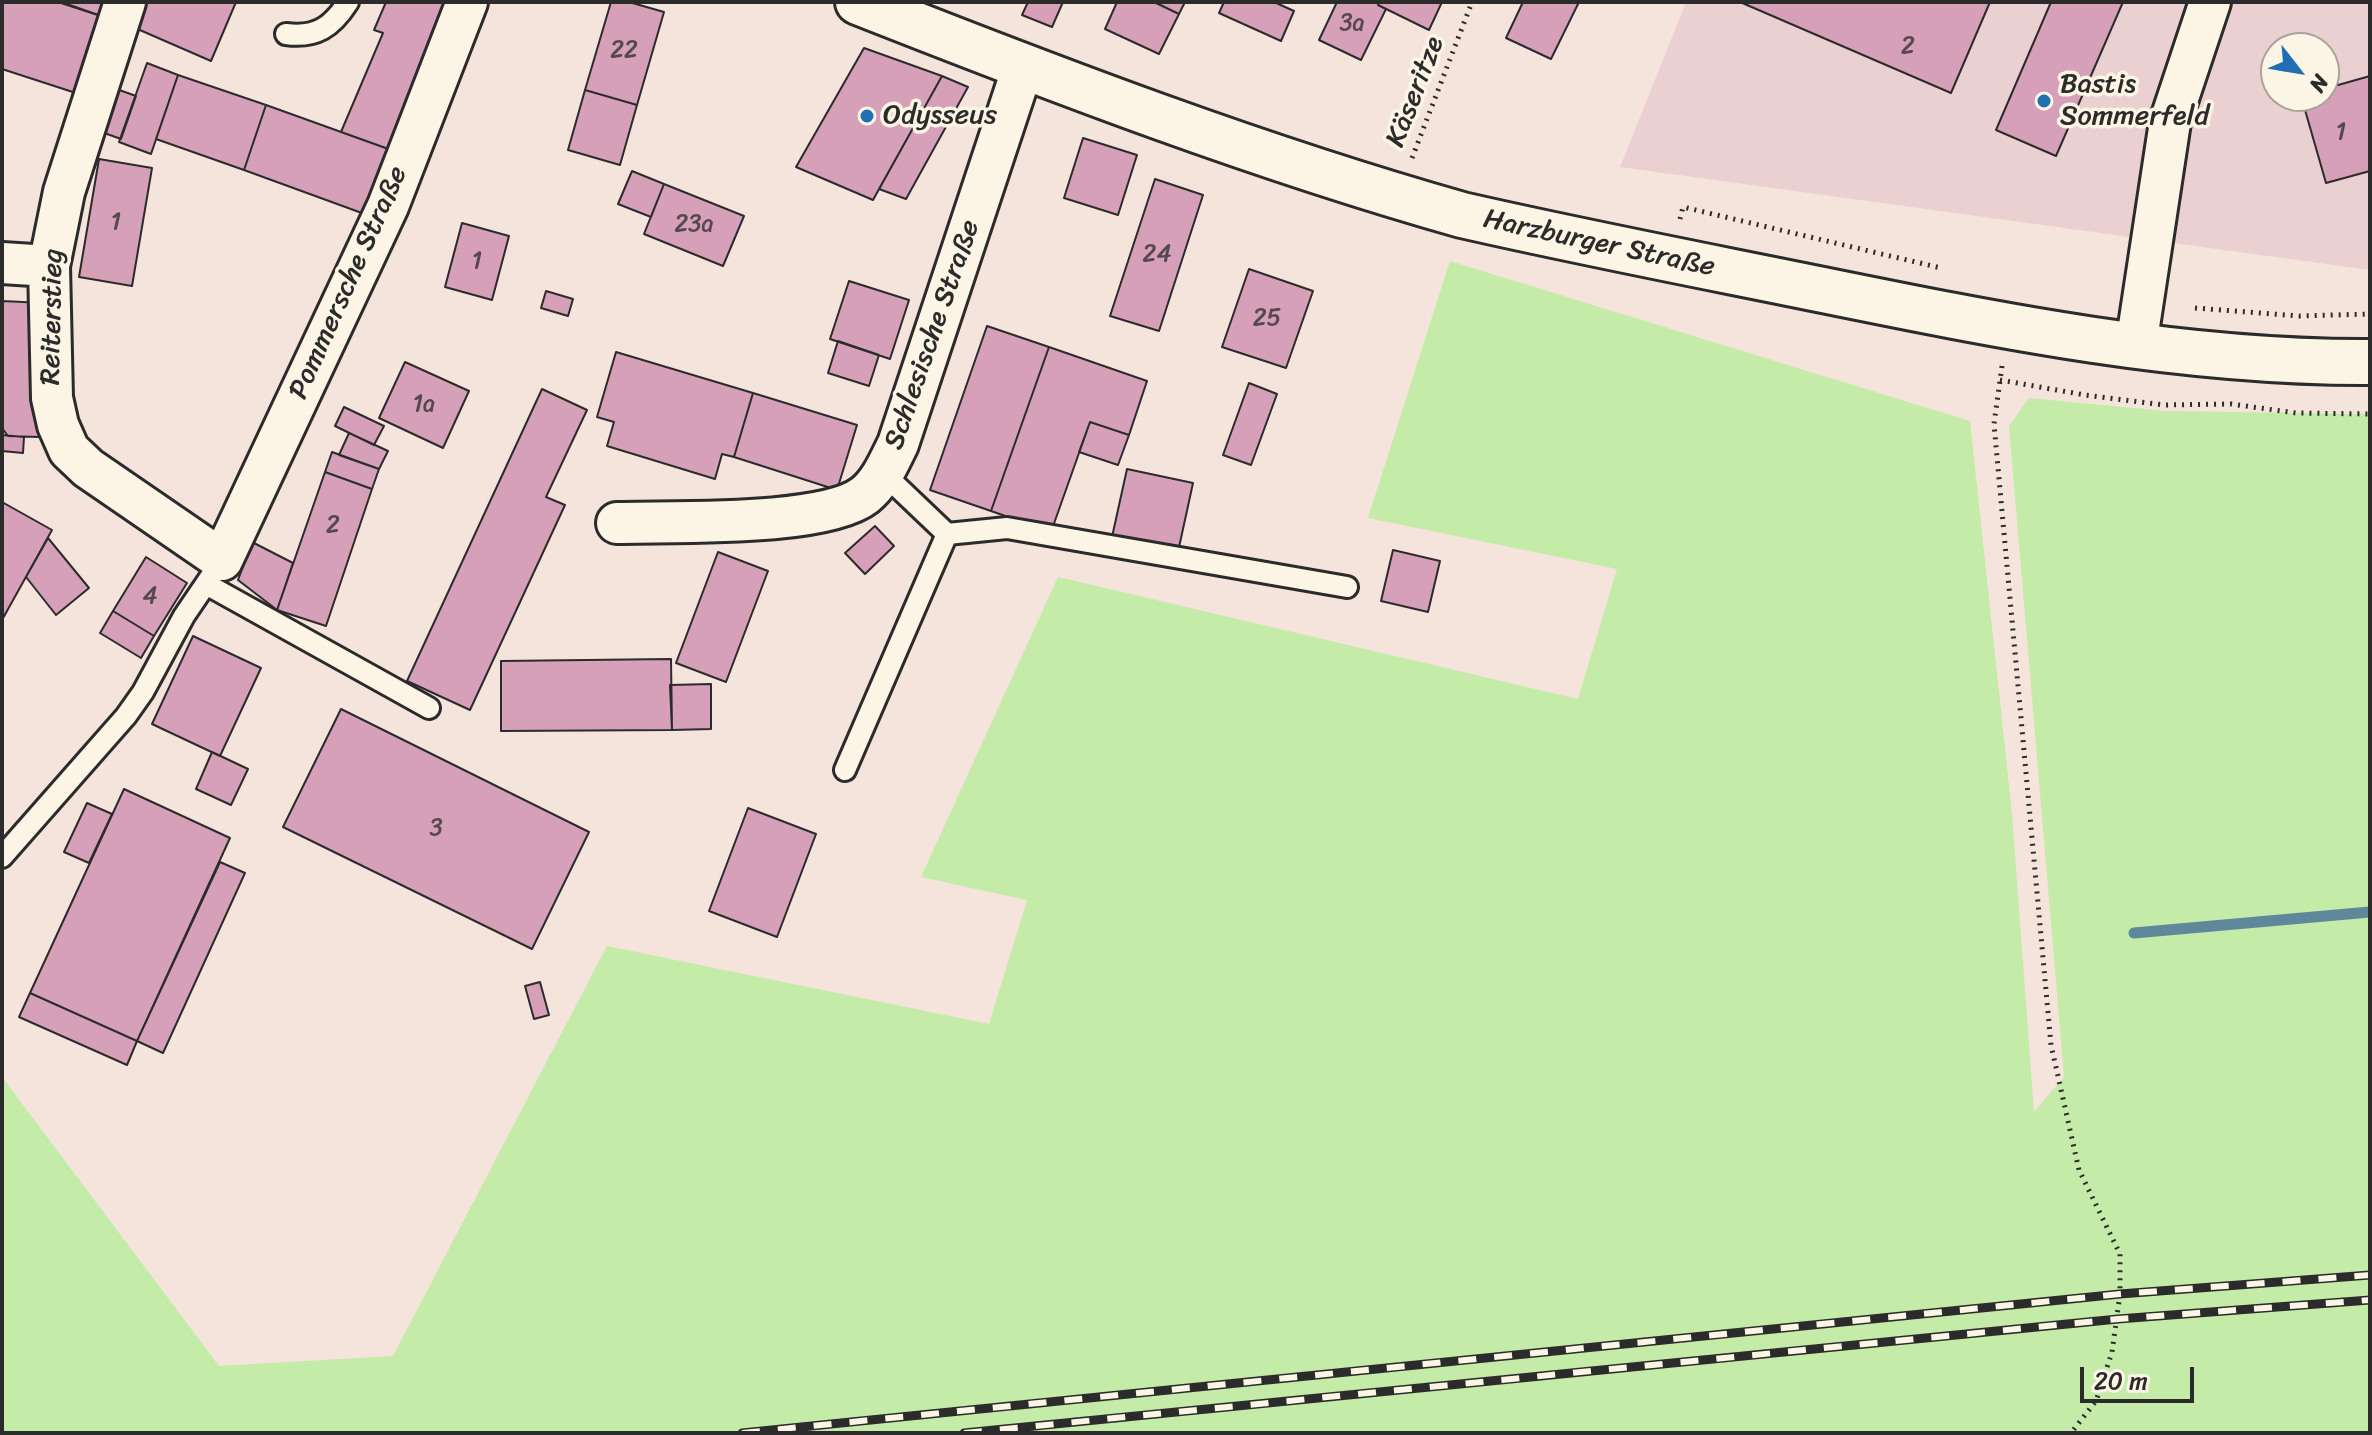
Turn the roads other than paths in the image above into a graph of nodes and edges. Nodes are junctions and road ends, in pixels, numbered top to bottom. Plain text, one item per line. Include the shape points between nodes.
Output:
1 (125, 2) edge
2 (348, 2) edge
3 (467, 2) edge
4 (858, 2) edge
5 (2210, 2) edge
6 (286, 34) dead end
7 (1023, 67) junction
8 (2, 263) edge
9 (49, 266) junction
10 (2140, 325) junction
11 (2370, 362) edge
12 (884, 474) junction
13 (617, 523) dead end
14 (947, 534) junction
15 (214, 572) junction
16 (1347, 587) dead end
17 (429, 708) dead end
18 (845, 770) dead end
19 (2, 857) edge

1 - 9 street, Reiterstieg via 64,192
2 - 6 lane via 321,32
3 - 15 street, Pommersche Straße via 388,206
4 - 7 main road, Harzburger Straße
5 - 10 street via 2170,122
7 - 10 main road, Harzburger Straße via 1215,136 1462,215 2008,328
7 - 12 street, Schlesische Straße
8 - 9 street
9 - 15 street, Reiterstieg via 52,398 69,450
10 - 11 main road, Harzburger Straße via 2297,362
12 - 13 street, Schlesische Straße via 864,495 821,513
12 - 14 lane
14 - 16 lane via 1007,528
14 - 18 lane
15 - 17 lane
15 - 19 lane via 126,716

